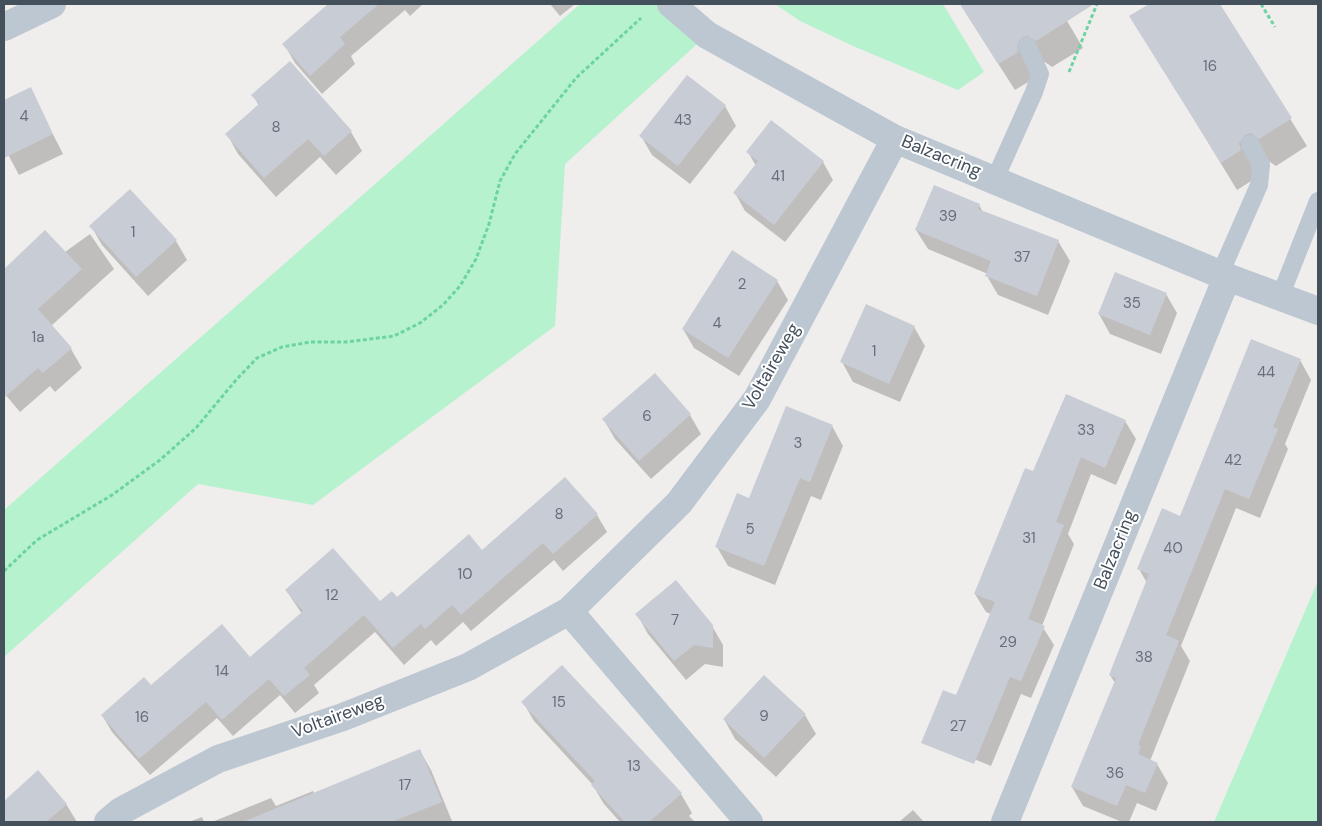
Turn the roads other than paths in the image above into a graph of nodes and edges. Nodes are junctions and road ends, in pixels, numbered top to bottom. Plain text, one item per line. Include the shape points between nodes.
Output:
1 (52, 4) edge
2 (671, 4) edge
3 (4, 27) edge
4 (1027, 46) dead end
5 (895, 139) junction
6 (1250, 144) dead end
7 (995, 180) junction
8 (1318, 201) edge
9 (1224, 276) junction
10 (1280, 297) junction
11 (1318, 311) edge
12 (570, 611) junction
13 (108, 822) edge
14 (749, 822) edge
15 (1005, 822) edge

1 - 3 street
2 - 5 street, Balzacring via 707,35
4 - 7 lane via 1040,74
5 - 7 street, Balzacring
5 - 12 street, Voltaireweg via 757,399 679,503
6 - 9 lane via 1261,165 1259,185
7 - 9 street, Balzacring
8 - 10 lane
9 - 10 street, Balzacring
9 - 15 street, Balzacring
10 - 11 street, Balzacring
12 - 13 street, Voltaireweg via 468,667 343,717 218,759 121,811
12 - 14 street

